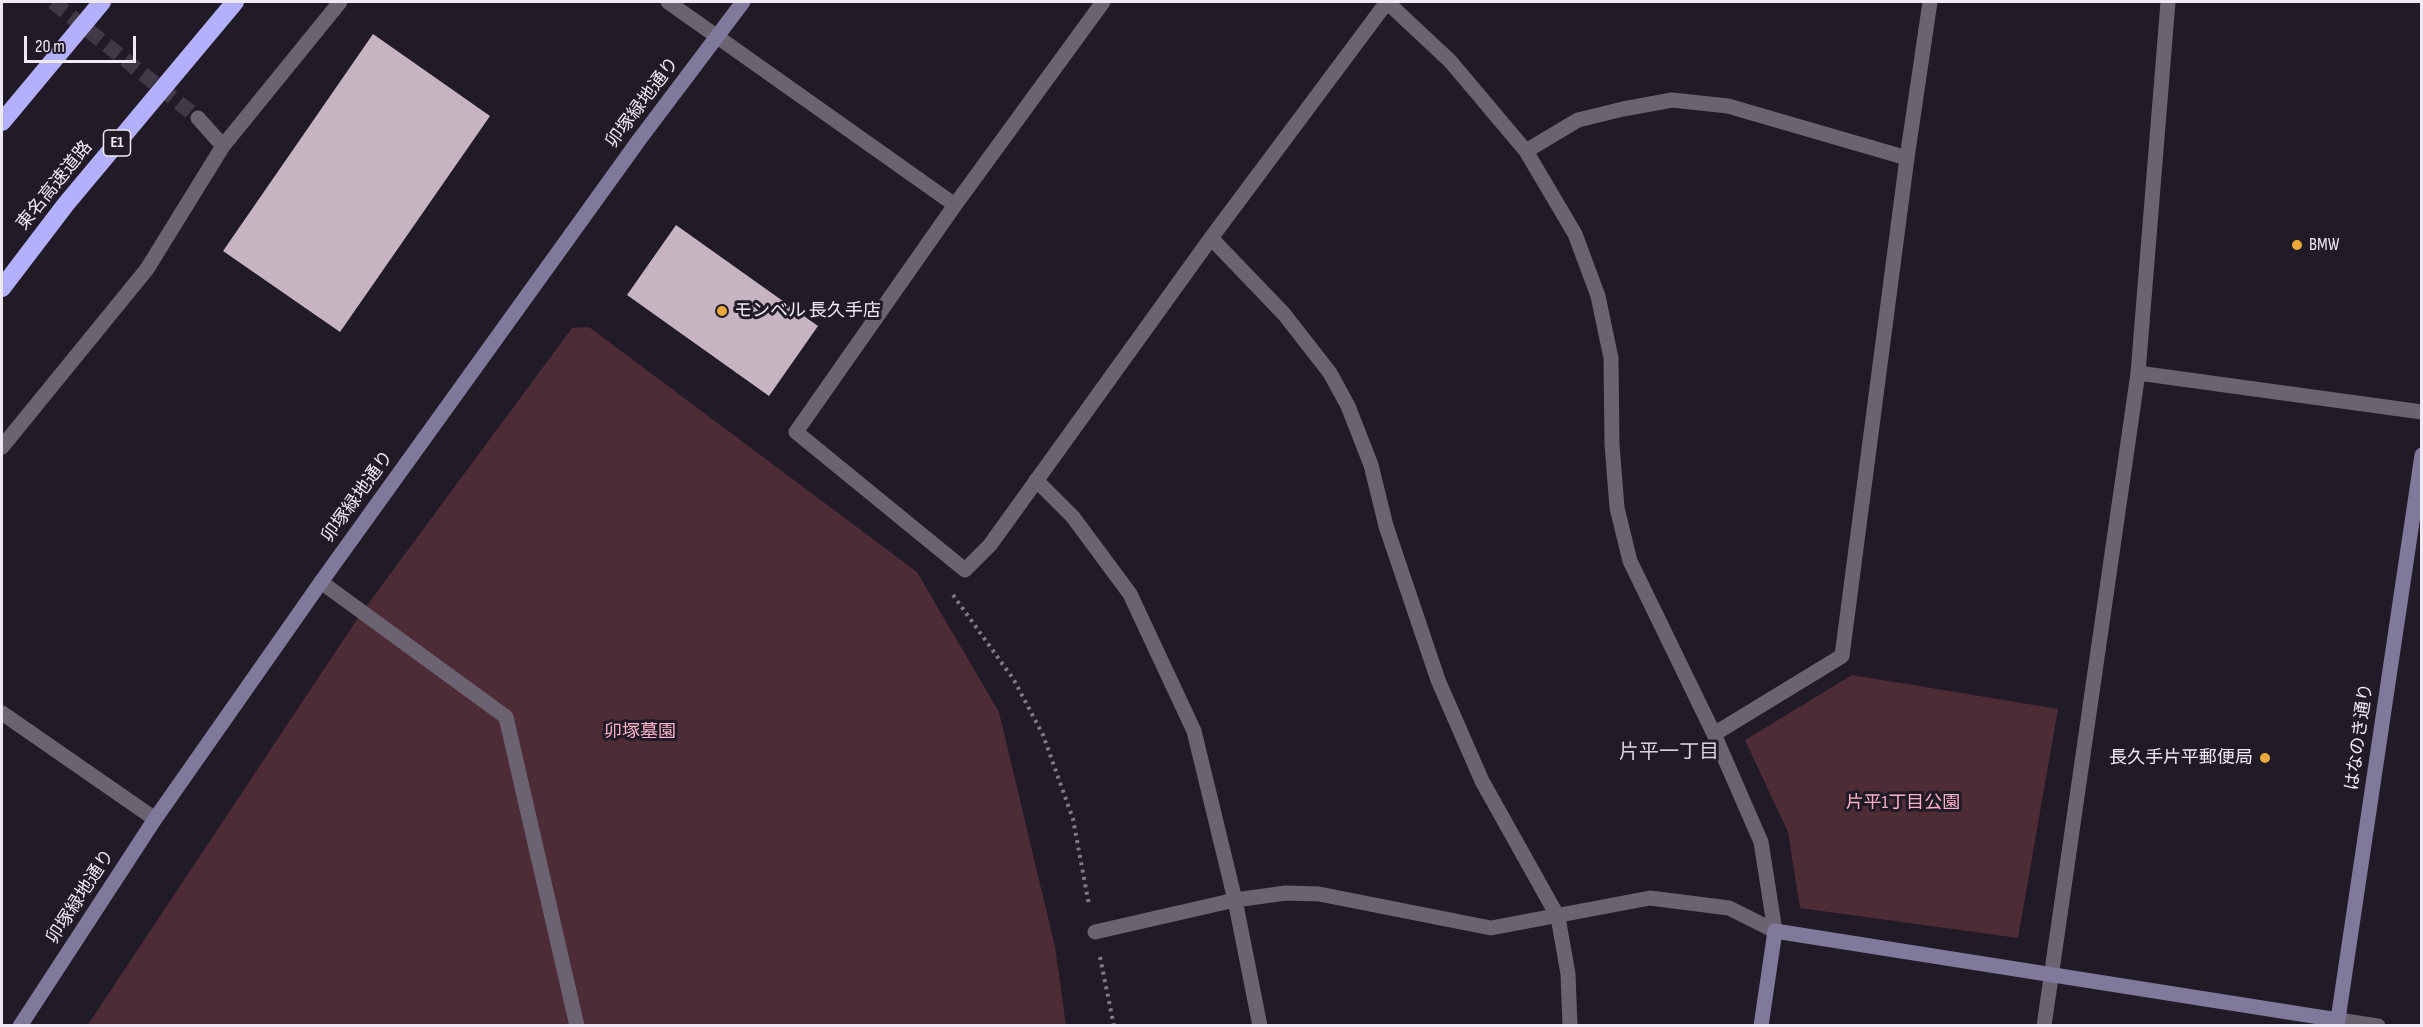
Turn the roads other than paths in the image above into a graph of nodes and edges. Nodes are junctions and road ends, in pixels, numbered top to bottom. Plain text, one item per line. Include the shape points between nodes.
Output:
1 (102, 2) edge
2 (235, 2) edge
3 (340, 2) edge
4 (668, 2) edge
5 (743, 2) edge
6 (1103, 2) edge
7 (1387, 2) edge
8 (1930, 2) edge
9 (2168, 2) edge
10 (718, 37) junction
11 (198, 118) tunnel mouth
12 (2, 122) edge
13 (224, 146) junction
14 (1526, 151) junction
15 (1907, 158) junction
16 (955, 205) junction
17 (1211, 238) junction
18 (2, 288) edge
19 (2138, 373) junction
20 (2421, 412) edge
21 (2, 447) edge
22 (2421, 455) edge
23 (1036, 480) junction
24 (321, 582) junction
25 (2, 713) edge
26 (1714, 734) junction
27 (155, 819) junction
28 (1234, 900) junction
29 (1558, 917) junction
30 (1775, 931) junction
31 (1095, 932) road end
32 (2051, 976) junction
33 (2337, 1023) edge
34 (20, 1026) edge
35 (577, 1026) edge
36 (1260, 1026) edge
37 (1570, 1026) edge
38 (1761, 1026) edge
39 (2044, 1026) edge
40 (2378, 1026) edge

1 - 12 highway
2 - 18 highway, 東名高速道路 / E1 via 66,204
3 - 13 street
4 - 10 street
5 - 10 street, 卯塚緑地通り
6 - 16 street
7 - 14 street via 1450,61
7 - 17 street
8 - 15 street
9 - 19 street
10 - 16 street
10 - 24 street, 卯塚緑地通り via 639,140
11 - 13 street
13 - 21 street via 147,269
14 - 15 street via 1578,120 1672,100 1728,106
14 - 26 street via 1575,234 1598,296 1611,358 1617,508 1630,561
15 - 26 street via 1842,656
16 - 23 street via 796,432 964,570 990,545
17 - 23 street
17 - 29 street via 1284,314 1330,373 1348,406 1371,465 1386,526 1438,680 1482,781
19 - 20 street
19 - 32 street
22 - 33 street, はなのき通り
23 - 28 street via 1073,517 1130,594 1194,731
24 - 27 street, 卯塚緑地通り
24 - 35 street via 506,717
25 - 27 street
26 - 30 street via 1761,842
27 - 34 street, 卯塚緑地通り
28 - 29 street via 1286,893 1319,894 1491,928
28 - 31 street
28 - 36 street
29 - 30 street via 1650,898 1729,908
29 - 37 street via 1568,974
30 - 32 street
30 - 38 street
32 - 33 street
32 - 39 street
33 - 40 street

